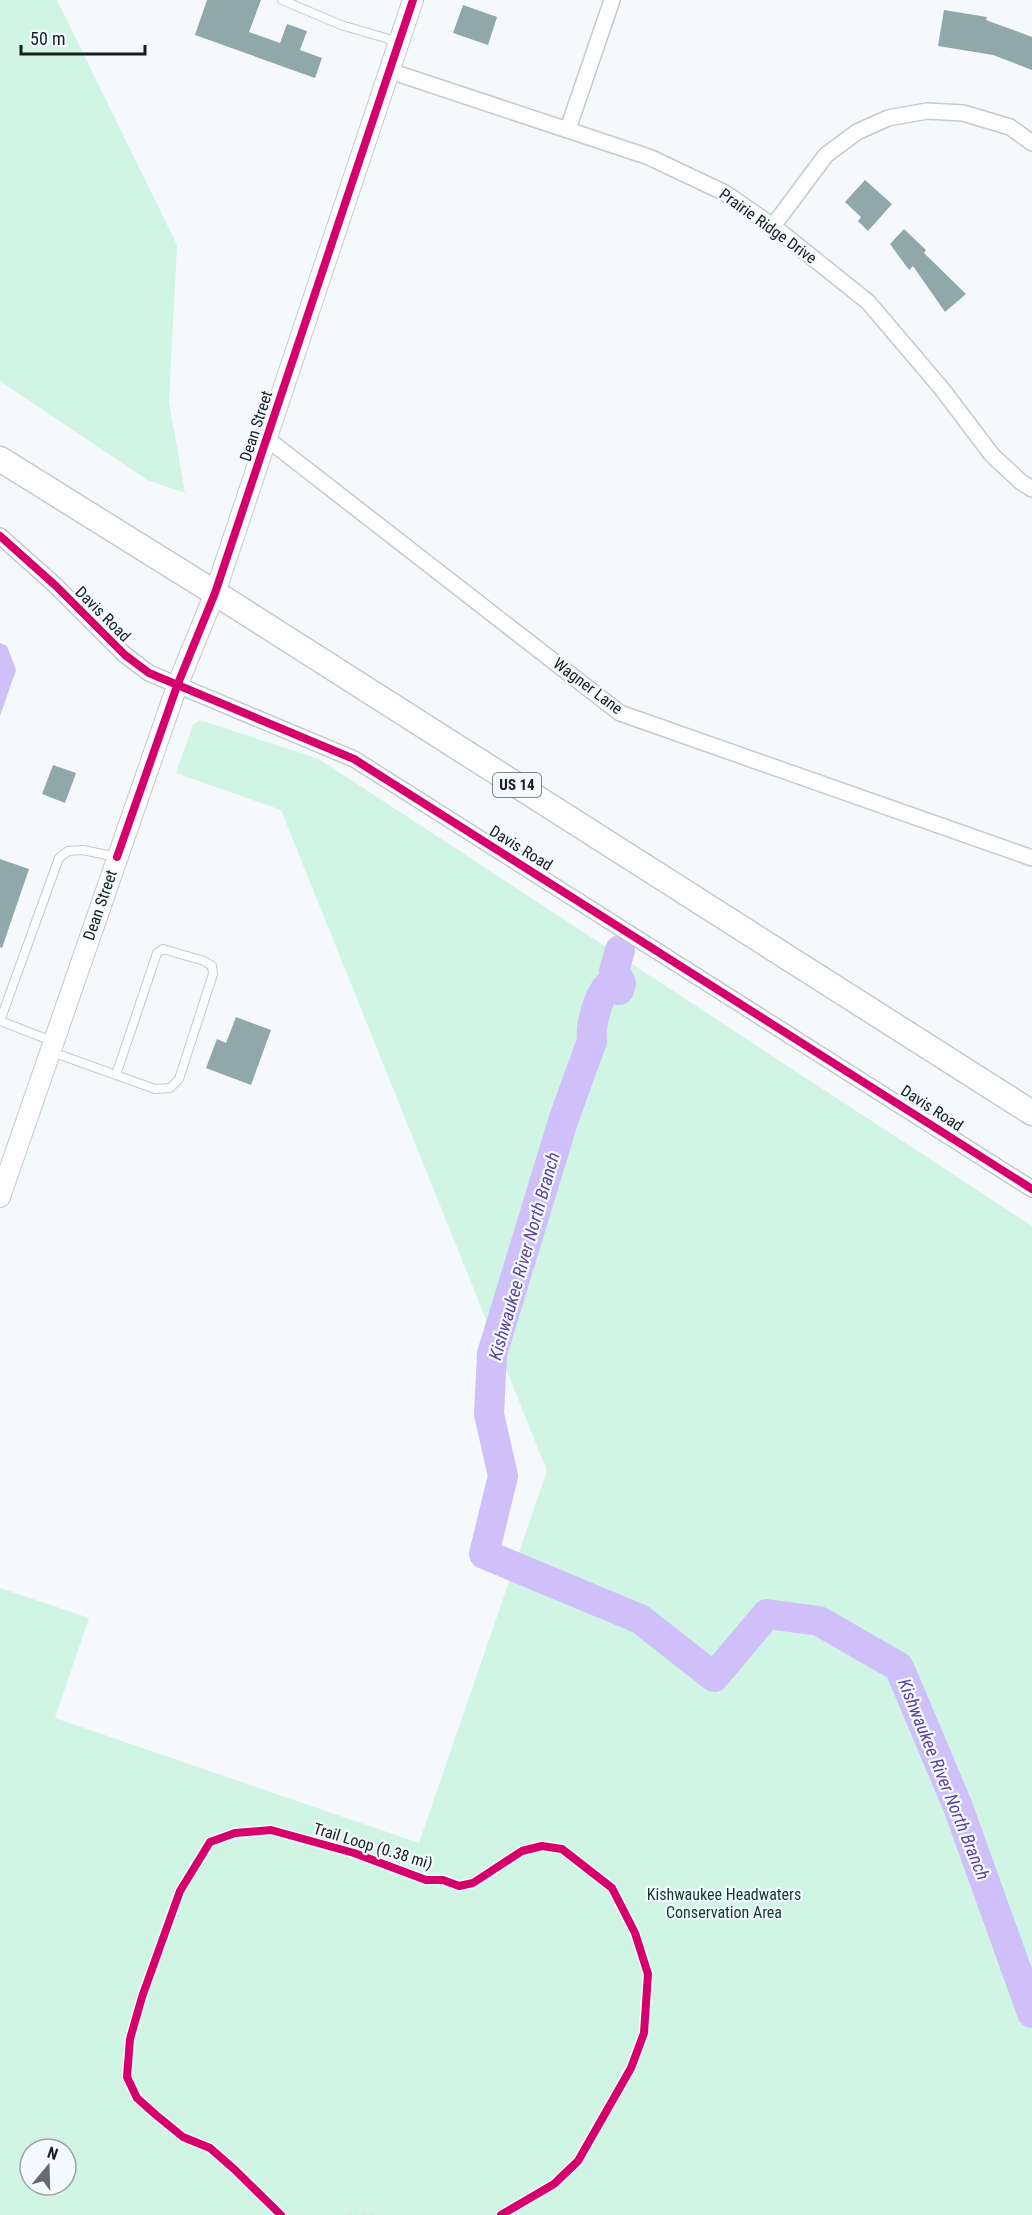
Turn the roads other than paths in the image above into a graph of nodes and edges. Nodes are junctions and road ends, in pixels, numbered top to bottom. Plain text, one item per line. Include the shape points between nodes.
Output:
1 (282, 0) edge
2 (413, 0) edge
3 (612, 0) edge
4 (400, 42) junction
5 (390, 71) junction
6 (568, 129) junction
7 (1032, 143) edge
8 (773, 226) junction
9 (266, 438) junction
10 (0, 459) edge
11 (1032, 489) edge
12 (0, 536) edge
13 (215, 593) junction
14 (177, 686) junction
15 (117, 857) junction
16 (1032, 858) edge
17 (0, 1021) edge
18 (52, 1046) junction
19 (116, 1075) junction
20 (1032, 1113) edge
21 (1032, 1189) edge
22 (0, 1197) edge

1 - 4 lane via 341,25
2 - 4 street, Dean Street
3 - 6 street
4 - 5 street, Dean Street
5 - 6 street, Prairie Ridge Drive
5 - 9 street, Dean Street
6 - 8 street, Prairie Ridge Drive via 649,157 716,188
7 - 8 street via 1010,127 963,113 927,111 888,118 857,132 826,155
8 - 11 street, Prairie Ridge Drive via 868,302 992,455
9 - 13 street, Dean Street
9 - 16 street, Wagner Lane via 620,713
10 - 13 main road, US 14
12 - 14 street, Davis Road via 125,655 149,673
13 - 14 street, Dean Street
13 - 20 main road, US 14
14 - 15 street, Dean Street
14 - 21 street, Davis Road via 354,759
15 - 17 lane via 68,850 59,858
15 - 18 street, Dean Street
17 - 18 lane
18 - 19 lane
18 - 22 street, Dean Street
19 - 19 lane via 155,1089 170,1088 179,1079 213,974 212,966 164,949 157,953

